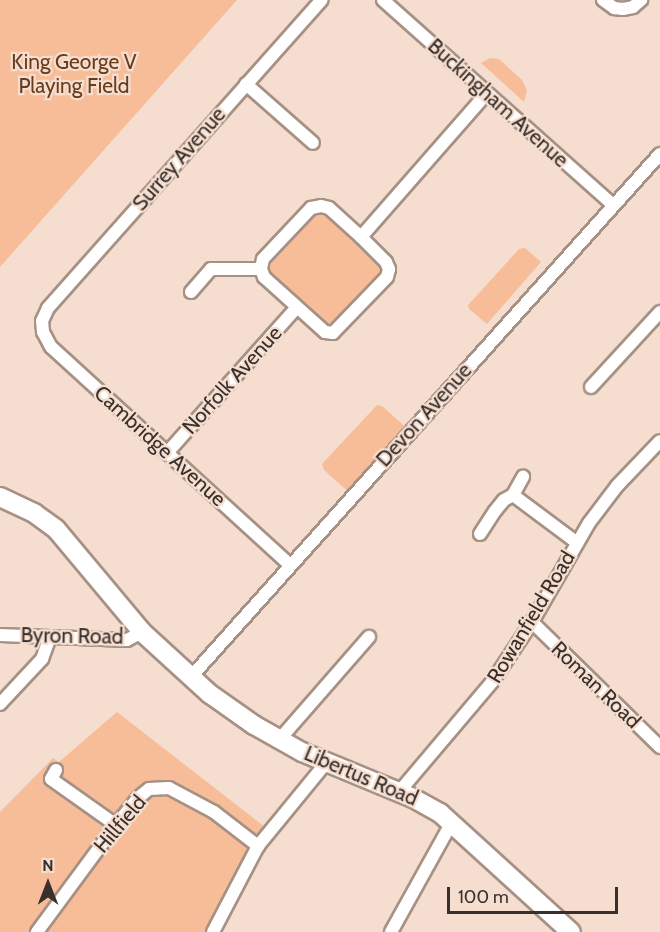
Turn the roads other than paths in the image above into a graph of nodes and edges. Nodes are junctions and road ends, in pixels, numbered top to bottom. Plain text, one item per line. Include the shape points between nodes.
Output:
1 (321, 0) edge
2 (383, 0) edge
3 (603, 0) edge
4 (641, 0) edge
5 (246, 84) junction
6 (486, 94) junction
7 (313, 143) dead end
8 (660, 154) edge
9 (613, 205) junction
10 (361, 237) junction
11 (261, 269) junction
12 (191, 292) dead end
13 (297, 307) junction
14 (660, 312) edge
15 (42, 321) joint
16 (591, 387) dead end
17 (660, 441) edge
18 (167, 453) junction
19 (523, 477) dead end
20 (513, 495) junction
21 (0, 497) edge
22 (480, 534) dead end
23 (576, 542) junction
24 (290, 565) junction
25 (532, 622) junction
26 (142, 632) junction
27 (0, 635) edge
28 (50, 637) junction
29 (369, 638) dead end
30 (190, 678) junction
31 (0, 704) edge
32 (279, 740) junction
33 (660, 747) edge
34 (326, 763) junction
35 (56, 770) dead end
36 (399, 792) junction
37 (452, 822) junction
38 (116, 825) junction
39 (258, 846) junction
40 (37, 932) edge
41 (213, 932) edge
42 (391, 932) edge
43 (571, 932) edge

1 - 5 street, Surrey Avenue
2 - 6 street, Buckingham Avenue
3 - 4 street via 623,9
5 - 7 street
5 - 15 street, Surrey Avenue via 48,308
6 - 9 street, Buckingham Avenue
6 - 10 street
8 - 9 street, Devon Avenue
9 - 24 street, Devon Avenue
10 - 11 street, Norfolk Avenue via 329,208 314,207 264,259
10 - 13 street, Norfolk Avenue via 389,269 371,295 333,333 325,332
11 - 12 street via 212,269
11 - 13 street, Norfolk Avenue via 264,277
13 - 18 street, Norfolk Avenue
14 - 16 street
15 - 18 street, Cambridge Avenue via 51,347
17 - 23 street, Rowanfield Road via 617,486
18 - 24 street, Cambridge Avenue
19 - 20 street
20 - 22 street via 495,511
20 - 23 street
21 - 26 street, Libertus Road via 34,513 61,534
23 - 25 street, Rowanfield Road
24 - 30 street, Devon Avenue
25 - 33 street, Roman Road
25 - 36 street, Rowanfield Road via 474,705
26 - 28 street, Byron Road via 127,640
26 - 30 street, Libertus Road
27 - 28 street, Byron Road
28 - 31 street via 42,658
29 - 32 street
30 - 32 street, Libertus Road
32 - 34 street, Libertus Road
34 - 36 street, Libertus Road
34 - 39 street
35 - 38 street via 51,779
36 - 37 street, Libertus Road
37 - 42 street
37 - 43 street, Libertus Road
38 - 39 street, Hillfield via 141,795 164,787 214,812
38 - 40 street, Hillfield
39 - 41 street

